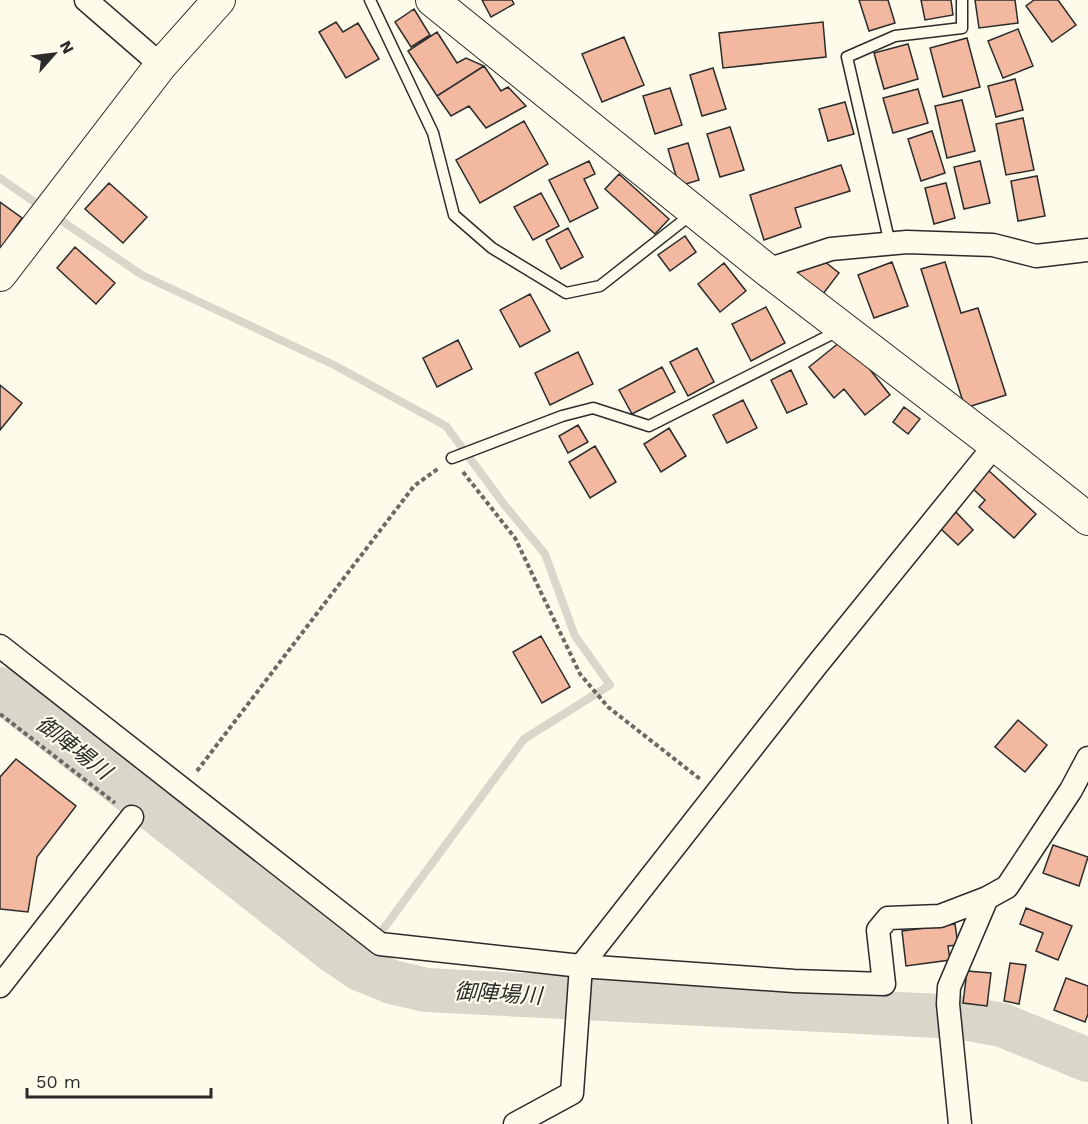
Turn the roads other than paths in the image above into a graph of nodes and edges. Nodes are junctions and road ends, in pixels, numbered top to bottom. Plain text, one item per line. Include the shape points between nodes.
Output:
1 (86, 0) edge
2 (219, 0) edge
3 (370, 0) edge
4 (432, 0) edge
5 (962, 0) edge
6 (161, 65) junction
7 (695, 212) junction
8 (890, 244) junction
9 (1088, 250) edge
10 (767, 270) junction
11 (0, 275) edge
12 (844, 328) junction
13 (995, 445) junction
14 (452, 459) road end
15 (1088, 519) edge
16 (0, 646) edge
17 (1088, 758) edge
18 (132, 817) road end
19 (987, 898) junction
20 (581, 971) junction
21 (0, 985) edge
22 (515, 1124) edge
23 (960, 1124) edge

1 - 6 street
2 - 6 street
3 - 7 lane via 433,133 454,215 492,248 566,293 600,286
4 - 7 street
5 - 8 lane via 962,28 895,36 847,57
6 - 11 street
7 - 10 street
8 - 9 street via 993,245 1036,256
8 - 10 street via 831,249
10 - 12 street
12 - 13 street
12 - 14 lane via 649,426 593,408 562,416
13 - 15 street
13 - 20 street via 823,657
16 - 20 street via 380,944
17 - 19 street via 1007,887
18 - 21 street
19 - 20 street via 940,916 888,918 878,930 884,984
19 - 23 street via 949,987
20 - 22 street via 572,1093

